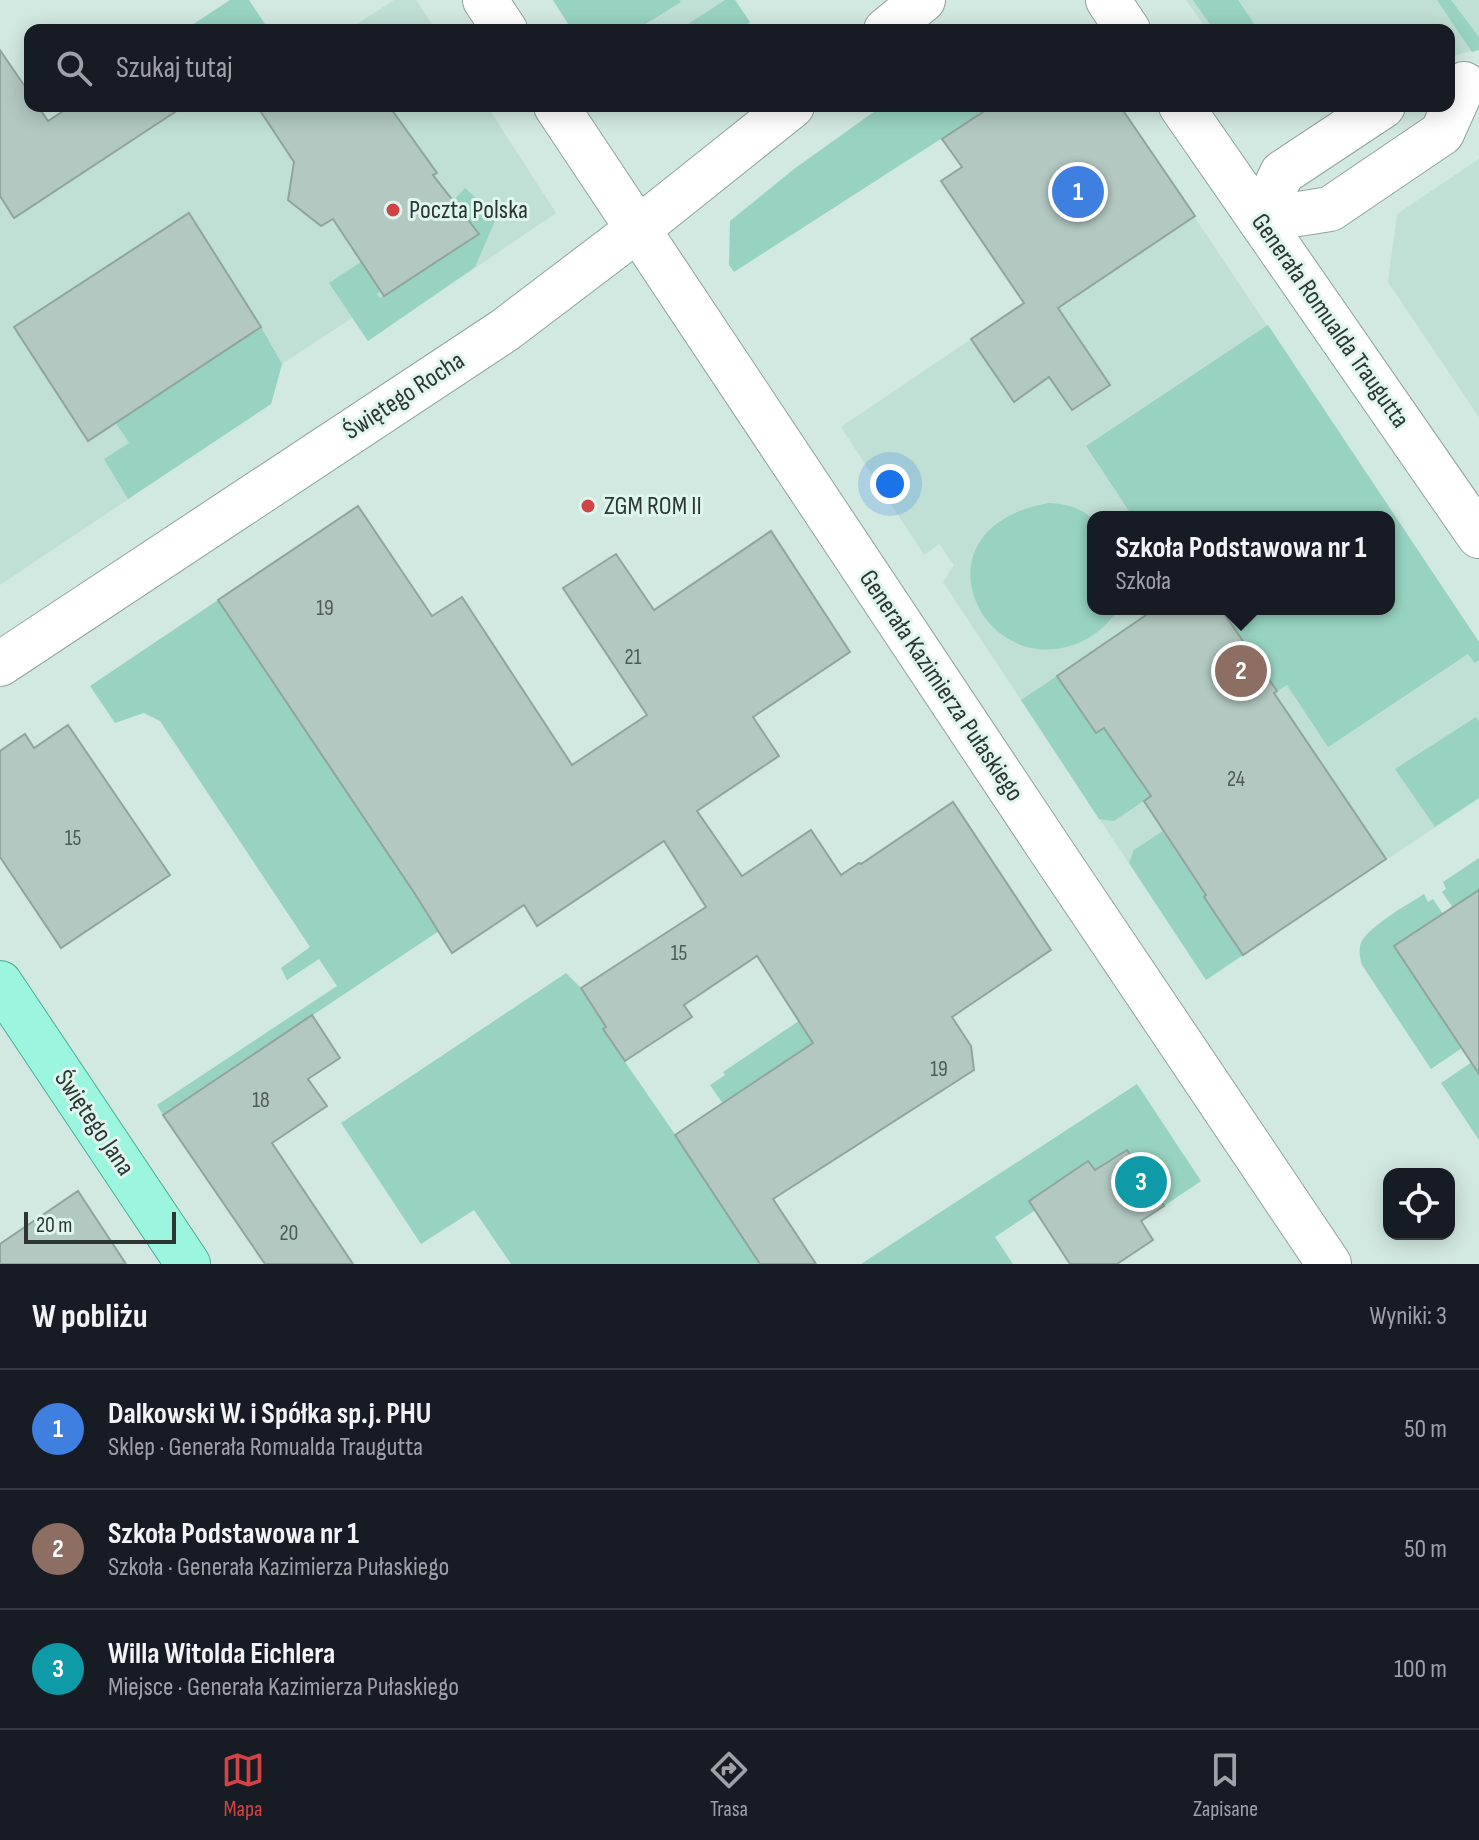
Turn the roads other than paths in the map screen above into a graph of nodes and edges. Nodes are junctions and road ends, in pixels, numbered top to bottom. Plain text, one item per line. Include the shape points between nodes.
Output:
1 (485, 0) edge
2 (923, 0) edge
3 (1108, 0) edge
4 (501, 24) edge
5 (893, 24) edge
6 (1124, 24) edge
7 (1464, 83) edge
8 (1455, 103) edge
9 (560, 112) edge
10 (784, 112) edge
11 (1185, 112) edge
12 (1374, 112) edge
13 (1451, 112) edge
14 (1260, 220) junction
15 (638, 229) junction
16 (1479, 536) edge
17 (0, 664) edge
18 (0, 983) edge
19 (188, 1264) edge
20 (1329, 1264) edge

1 - 4 street
2 - 5 street
3 - 6 street
7 - 8 street
9 - 15 street, Generała Kazimierza Pułaskiego
10 - 15 street, Świętego Rocha
11 - 14 street, Generała Romualda Traugutta
12 - 14 street via 1282,173
13 - 14 street via 1442,133 1330,209
14 - 16 street, Generała Romualda Traugutta
15 - 17 street, Świętego Rocha via 505,330
15 - 20 street, Generała Kazimierza Pułaskiego
18 - 19 main road, Świętego Jana

